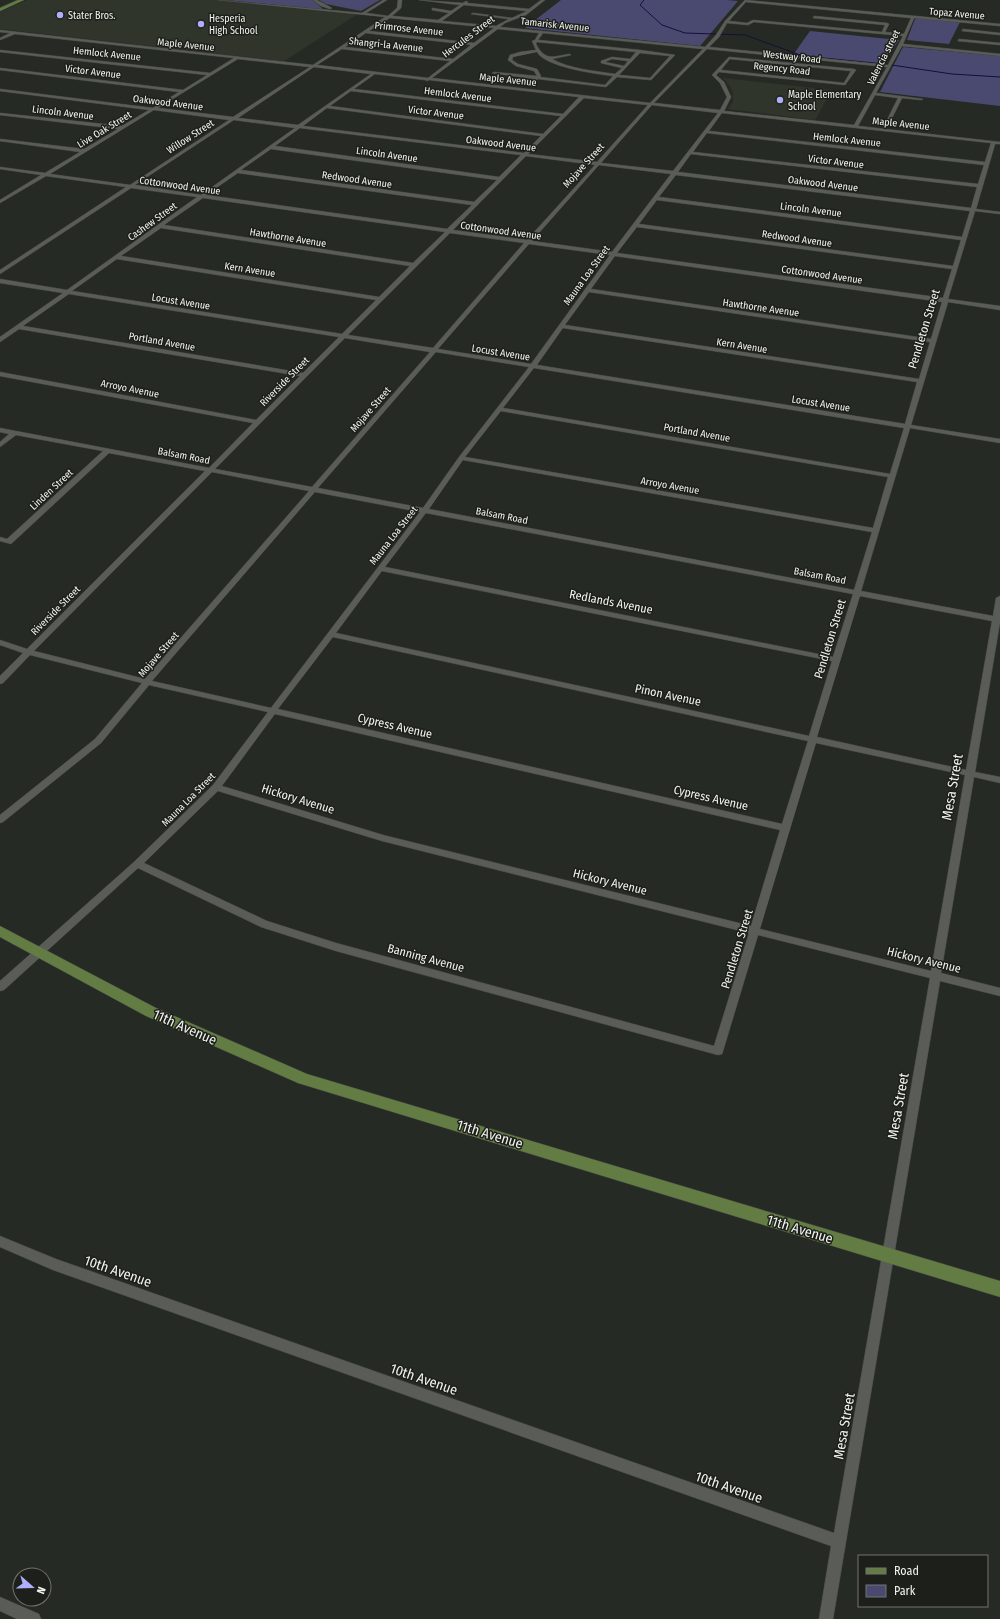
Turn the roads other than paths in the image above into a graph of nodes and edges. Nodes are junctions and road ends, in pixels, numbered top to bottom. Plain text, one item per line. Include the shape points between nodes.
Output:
1 (22, 0) edge
2 (220, 0) edge
3 (316, 0) edge
4 (385, 0) edge
5 (400, 0) edge
6 (421, 0) edge
7 (470, 0) edge
8 (16, 1) edge
9 (536, 1) edge
10 (542, 1) edge
11 (745, 1) edge
12 (465, 3) junction
13 (826, 8) junction
14 (0, 9) edge
15 (433, 9) dead end
16 (530, 10) junction
17 (344, 11) junction
18 (452, 12) junction
19 (364, 13) junction
20 (472, 14) dead end
21 (390, 16) junction
22 (913, 16) junction
23 (814, 17) dead end
24 (820, 17) junction
25 (512, 18) junction
26 (440, 21) junction
27 (726, 22) junction
28 (1000, 24) edge
29 (498, 26) junction
30 (963, 30) dead end
31 (542, 31) junction
32 (0, 32) edge
33 (366, 32) junction
34 (14, 33) junction
35 (883, 33) junction
36 (1000, 34) edge
37 (904, 35) junction
38 (0, 39) edge
39 (534, 40) junction
40 (959, 40) dead end
41 (663, 43) junction
42 (474, 44) junction
43 (1000, 44) edge
44 (901, 45) junction
45 (341, 48) junction
46 (707, 48) junction
47 (0, 50) edge
48 (536, 51) junction
49 (640, 52) junction
50 (654, 53) junction
51 (762, 53) junction
52 (569, 55) dead end
53 (1000, 55) edge
54 (236, 59) junction
55 (547, 59) junction
56 (453, 60) junction
57 (632, 60) junction
58 (756, 61) junction
59 (889, 66) junction
60 (311, 67) junction
61 (625, 67) junction
62 (0, 69) edge
63 (718, 71) junction
64 (494, 73) dead end
65 (212, 74) junction
66 (373, 74) junction
67 (617, 76) junction
68 (536, 79) junction
69 (427, 80) junction
70 (845, 84) joint
71 (524, 89) junction
72 (0, 90) edge
73 (351, 90) junction
74 (184, 91) junction
75 (874, 94) junction
76 (583, 96) junction
77 (900, 97) junction
78 (921, 99) dead end
79 (651, 104) junction
80 (326, 107) junction
81 (154, 109) junction
82 (721, 112) junction
83 (0, 114) edge
84 (564, 115) junction
85 (233, 119) junction
86 (887, 124) dead end
87 (298, 127) junction
88 (855, 127) junction
89 (124, 128) junction
90 (706, 132) junction
91 (544, 135) junction
92 (0, 140) edge
93 (993, 143) junction
94 (1000, 144) edge
95 (270, 147) junction
96 (86, 151) junction
97 (690, 153) junction
98 (524, 155) junction
99 (597, 164) junction
100 (987, 164) junction
101 (0, 168) edge
102 (237, 171) junction
103 (674, 174) junction
104 (45, 175) junction
105 (500, 179) junction
106 (130, 186) junction
107 (980, 186) junction
108 (201, 196) junction
109 (655, 198) junction
110 (0, 202) edge
111 (475, 204) junction
112 (973, 210) junction
113 (1000, 213) edge
114 (637, 225) junction
115 (159, 226) junction
116 (448, 231) junction
117 (964, 239) junction
118 (528, 242) junction
119 (613, 254) junction
120 (116, 257) junction
121 (413, 265) junction
122 (955, 268) junction
123 (0, 272) edge
124 (0, 281) edge
125 (587, 290) junction
126 (68, 292) junction
127 (380, 299) junction
128 (945, 301) junction
129 (1000, 308) edge
130 (561, 326) junction
131 (18, 327) junction
132 (343, 336) junction
133 (0, 340) edge
134 (933, 341) junction
135 (434, 351) junction
136 (533, 366) junction
137 (0, 374) edge
138 (303, 375) junction
139 (921, 381) junction
140 (498, 409) junction
141 (257, 422) junction
142 (908, 426) junction
143 (0, 430) edge
144 (14, 433) junction
145 (1000, 441) edge
146 (0, 445) edge
147 (108, 450) junction
148 (461, 458) junction
149 (209, 470) junction
150 (892, 476) junction
151 (314, 489) junction
152 (425, 510) junction
153 (876, 531) junction
154 (0, 539) edge
155 (380, 568) junction
156 (857, 592) junction
157 (1000, 598) edge
158 (998, 619) edge
159 (331, 634) junction
160 (0, 642) edge
161 (28, 652) junction
162 (837, 660) junction
163 (0, 680) edge
164 (146, 682) junction
165 (274, 710) junction
166 (813, 738) junction
167 (970, 773) junction
168 (1000, 780) edge
169 (216, 787) junction
170 (0, 820) edge
171 (786, 828) junction
172 (137, 864) junction
173 (0, 931) edge
174 (754, 931) junction
175 (39, 951) junction
176 (936, 976) junction
177 (0, 988) edge
178 (1000, 992) edge
179 (718, 1051) joint
180 (0, 1241) edge
181 (888, 1256) junction
182 (1000, 1289) edge
183 (839, 1542) junction
184 (0, 1604) edge
185 (34, 1619) edge
186 (826, 1619) edge

1 - 8 main road
2 - 17 street, Tamarisk Avenue
3 - 17 street via 322,5
4 - 19 street
5 - 21 street via 399,8
6 - 12 street
7 - 12 street
8 - 14 main road
9 - 10 street
10 - 16 street, Hercules Street
11 - 13 street, Topaz Avenue
11 - 27 street, Mojave Street
12 - 16 street
12 - 18 street
13 - 22 street, Topaz Avenue
13 - 24 street
15 - 18 street
16 - 25 street, Hercules Street
17 - 19 street, Tamarisk Avenue
18 - 26 street
19 - 21 street, Tamarisk Avenue
20 - 25 street
21 - 26 street, Tamarisk Avenue
21 - 33 street, Willow Street
22 - 28 street, Topaz Avenue
22 - 37 street, Valencia street
23 - 24 street
24 - 35 street via 887,24
25 - 29 street, Hercules Street
26 - 29 street, Tamarisk Avenue
27 - 35 street via 748,24 753,21
27 - 46 street, Mojave Street
29 - 31 street, Tamarisk Avenue
29 - 42 street, Hercules Street
30 - 36 street
31 - 39 street
31 - 41 street, Tamarisk Avenue
32 - 34 street, Maple Avenue
33 - 42 street, Primrose Avenue
33 - 45 street, Willow Street
34 - 38 street
34 - 54 street, Maple Avenue
35 - 37 street
37 - 44 street, Valencia street
39 - 48 street
39 - 49 street
40 - 43 street
41 - 46 street, Tamarisk Avenue
41 - 50 street
42 - 56 street, Hercules Street
44 - 53 street
44 - 59 street, Valencia street
45 - 56 street, Shangri-la Avenue
45 - 60 street, Willow Street
46 - 51 street, Tamarisk Avenue
46 - 79 street, Mojave Street
47 - 65 street, Hemlock Avenue
48 - 55 street
48 - 68 street via 511,56 510,60 517,65 536,70 539,73
49 - 50 street
49 - 57 street
50 - 67 street via 673,55 651,79
51 - 58 street
51 - 59 street, Tamarisk Avenue
52 - 55 street
54 - 60 street, Maple Avenue
54 - 65 street, Live Oak Street
55 - 67 street via 564,66
56 - 69 street, Hercules Street
57 - 61 street
57 - 61 street via 612,58 602,62
58 - 63 street, Westway Road via 729,58
58 - 70 street, Westway Road via 854,70
59 - 75 street, Valencia street
60 - 66 street, Maple Avenue
60 - 85 street, Willow Street
61 - 67 street
62 - 74 street, Victor Avenue
63 - 70 street, Regency Road
63 - 82 street, Mauna Loa Street via 714,75 722,82 729,97
64 - 68 street
65 - 74 street, Live Oak Street
66 - 69 street, Maple Avenue
66 - 73 street, Cashew Street
67 - 68 street via 606,86
68 - 71 street
69 - 71 street, Maple Avenue
71 - 76 street, Maple Avenue
72 - 81 street, Oakwood Avenue
73 - 80 street, Cashew Street
73 - 84 street, Hemlock Avenue
74 - 81 street, Live Oak Street
75 - 77 street
75 - 88 street, Valencia street
76 - 79 street, Maple Avenue
76 - 84 street, Riverside Street
77 - 78 street
77 - 86 street
79 - 82 street, Maple Avenue
79 - 99 street, Mojave Street
80 - 87 street, Cashew Street
80 - 91 street, Victor Avenue
81 - 85 street, Oakwood Avenue
81 - 89 street, Live Oak Street
82 - 88 street, Maple Avenue
82 - 90 street, Mauna Loa Street
83 - 89 street, Lincoln Avenue
84 - 91 street, Riverside Street
85 - 87 street, Oakwood Avenue
85 - 106 street, Willow Street
87 - 95 street, Cashew Street
87 - 98 street, Oakwood Avenue
88 - 93 street, Maple Avenue
89 - 96 street, Live Oak Street
90 - 97 street, Mauna Loa Street
90 - 100 street, Hemlock Avenue
91 - 98 street, Riverside Street
92 - 96 street
93 - 94 street, Maple Avenue
93 - 100 street, Pendleton Street
95 - 102 street, Cashew Street
95 - 105 street, Lincoln Avenue
96 - 104 street, Live Oak Street
97 - 103 street, Mauna Loa Street
97 - 107 street, Victor Avenue
98 - 99 street, Oakwood Avenue
98 - 105 street, Riverside Street
99 - 103 street, Oakwood Avenue
99 - 118 street, Mojave Street
100 - 107 street, Pendleton Street
101 - 104 street, Cottonwood Avenue
102 - 108 street, Cashew Street
102 - 111 street, Redwood Avenue
103 - 109 street, Mauna Loa Street
103 - 112 street, Oakwood Avenue
104 - 106 street, Cottonwood Avenue
104 - 110 street, Live Oak Street
105 - 111 street, Riverside Street
106 - 108 street, Cottonwood Avenue
106 - 123 street, Willow Street
107 - 112 street, Pendleton Street
108 - 115 street, Cashew Street
108 - 116 street, Cottonwood Avenue
109 - 114 street, Mauna Loa Street
109 - 117 street, Lincoln Avenue
111 - 116 street, Riverside Street
112 - 113 street, Oakwood Avenue
112 - 117 street, Pendleton Street
114 - 119 street, Mauna Loa Street
114 - 122 street, Redwood Avenue
115 - 120 street, Cashew Street
115 - 121 street, Hawthorne Avenue
116 - 118 street, Cottonwood Avenue
116 - 121 street, Riverside Street
117 - 122 street, Pendleton Street
118 - 119 street, Cottonwood Avenue
118 - 135 street, Mojave Street
119 - 125 street, Mauna Loa Street
119 - 128 street, Cottonwood Avenue
120 - 126 street, Cashew Street
120 - 127 street, Kern Avenue
121 - 127 street, Riverside Street
122 - 128 street, Pendleton Street
124 - 126 street, Locust Avenue
125 - 130 street, Mauna Loa Street
125 - 134 street, Hawthorne Avenue
126 - 131 street, Cashew Street
126 - 132 street, Locust Avenue
127 - 132 street, Riverside Street
128 - 129 street, Cottonwood Avenue
128 - 134 street, Pendleton Street
130 - 136 street, Mauna Loa Street
130 - 139 street, Kern Avenue
131 - 133 street, Cashew Street
131 - 138 street, Portland Avenue
132 - 135 street, Locust Avenue
132 - 138 street, Riverside Street
134 - 139 street, Pendleton Street
135 - 136 street, Locust Avenue
135 - 151 street, Mojave Street
136 - 140 street, Mauna Loa Street
136 - 142 street, Locust Avenue
137 - 141 street, Arroyo Avenue
138 - 141 street, Riverside Street
139 - 142 street, Pendleton Street
140 - 148 street, Mauna Loa Street
140 - 150 street, Portland Avenue
141 - 149 street, Riverside Street
142 - 145 street, Locust Avenue
142 - 150 street, Pendleton Street
143 - 144 street, Balsam Road
144 - 146 street
144 - 147 street, Balsam Road
147 - 149 street, Balsam Road
147 - 154 street, Linden Street via 8,542
148 - 152 street, Mauna Loa Street
148 - 153 street, Arroyo Avenue
149 - 151 street, Balsam Road
149 - 161 street, Riverside Street
150 - 153 street, Pendleton Street
151 - 152 street, Balsam Road
151 - 164 street, Mojave Street
152 - 155 street, Mauna Loa Street
152 - 156 street, Balsam Road
153 - 156 street, Pendleton Street
155 - 159 street, Mauna Loa Street
155 - 162 street, Redlands Avenue
156 - 158 street, Balsam Road
156 - 162 street, Pendleton Street
157 - 158 street, Mesa Street
158 - 167 street, Mesa Street
159 - 165 street, Mauna Loa Street
159 - 166 street, Pinon Avenue
160 - 161 street, Cypress Avenue
161 - 163 street, Riverside Street
161 - 164 street, Cypress Avenue
162 - 166 street, Pendleton Street
164 - 165 street, Cypress Avenue
164 - 170 street, Mojave Street via 98,741
165 - 169 street, Mauna Loa Street
165 - 171 street, Cypress Avenue
166 - 167 street, Pinon Avenue
166 - 171 street, Pendleton Street
167 - 168 street, Pinon Avenue
167 - 176 street, Mesa Street
169 - 172 street, Mauna Loa Street
169 - 174 street, Hickory Avenue via 382,838
171 - 174 street, Pendleton Street
172 - 175 street, Mauna Loa Street
172 - 179 street, Banning Avenue via 264,924 336,947
173 - 175 main road, 11th Avenue
174 - 176 street, Hickory Avenue
174 - 179 street, Pendleton Street
175 - 177 street, Mauna Loa Street
175 - 181 main road, 11th Avenue via 151,1012 303,1079
176 - 178 street, Hickory Avenue
176 - 181 street, Mesa Street
180 - 183 street, 10th Avenue via 53,1264
181 - 182 main road, 11th Avenue
181 - 183 street, Mesa Street
183 - 186 street, Mesa Street
184 - 185 street

